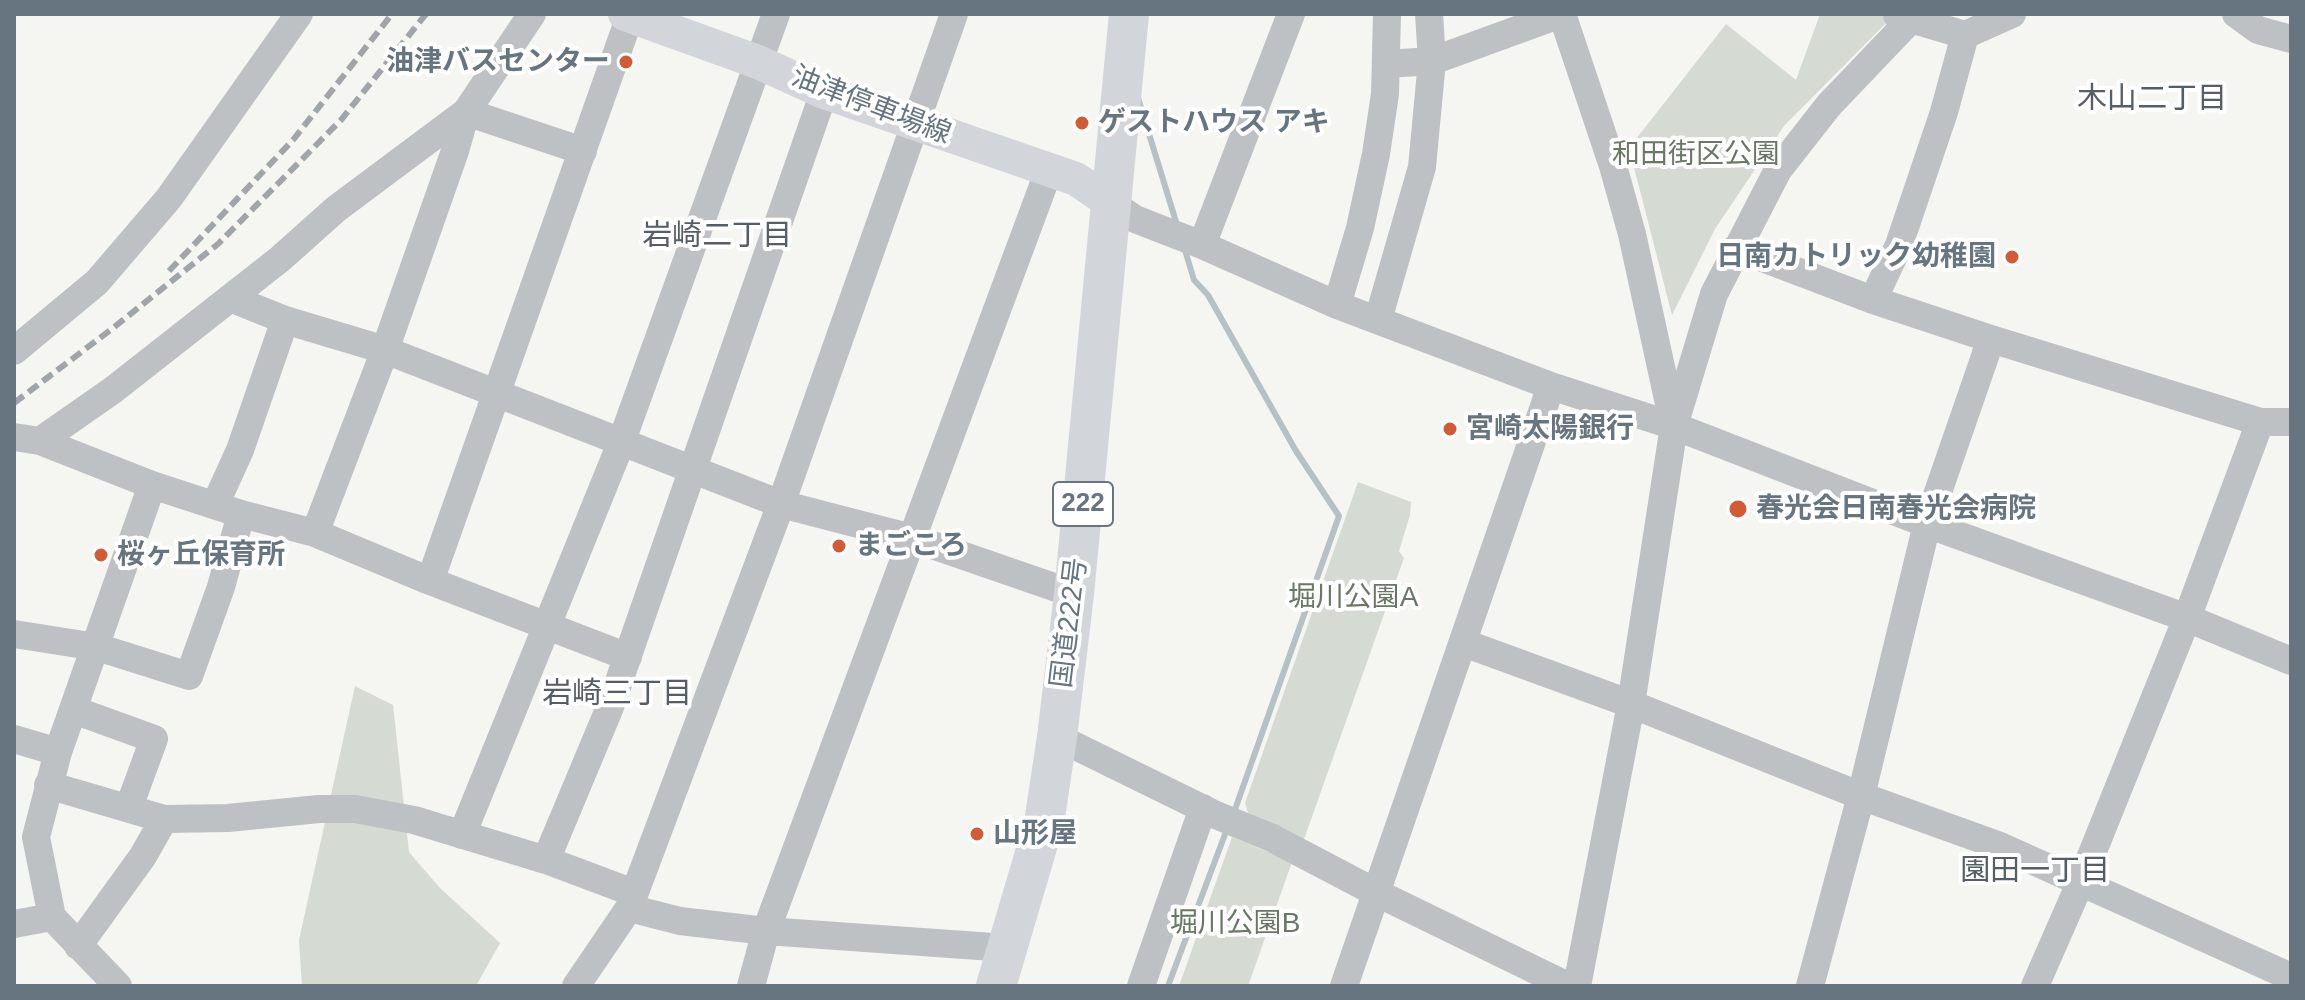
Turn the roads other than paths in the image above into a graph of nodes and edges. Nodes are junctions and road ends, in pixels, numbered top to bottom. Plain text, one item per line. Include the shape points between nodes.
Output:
1 (299, 14) edge
2 (532, 14) edge
3 (776, 14) edge
4 (954, 14) edge
5 (1129, 14) edge
6 (1291, 14) edge
7 (1387, 14) edge
8 (1429, 14) edge
9 (1562, 14) edge
10 (2012, 14) edge
11 (2236, 14) edge
12 (627, 15) edge
13 (1907, 16) edge
14 (1965, 35) junction
15 (2291, 39) edge
16 (1432, 61) junction
17 (758, 62) junction
18 (1386, 64) junction
19 (824, 92) junction
20 (466, 112) junction
21 (916, 125) junction
22 (583, 151) junction
23 (1049, 170) junction
24 (1113, 204) junction
25 (1202, 245) junction
26 (1736, 248) junction
27 (230, 298) junction
28 (1873, 300) junction
29 (1337, 305) junction
30 (285, 320) junction
31 (1378, 320) junction
32 (1991, 339) junction
33 (17, 345) edge
34 (385, 350) junction
35 (1551, 386) junction
36 (497, 396) junction
37 (2260, 422) junction
38 (2291, 422) edge
39 (1674, 426) junction
40 (27, 439) edge
41 (621, 443) junction
42 (693, 470) junction
43 (152, 485) junction
44 (781, 504) junction
45 (228, 510) junction
46 (1927, 524) junction
47 (315, 533) junction
48 (912, 538) junction
49 (430, 581) junction
50 (1074, 594) junction
51 (2187, 618) junction
52 (546, 626) junction
53 (14, 634) edge
54 (1464, 643) junction
55 (97, 647) junction
56 (628, 657) junction
57 (2291, 661) edge
58 (1631, 704) junction
59 (74, 710) junction
60 (1057, 737) junction
61 (14, 739) edge
62 (58, 752) junction
63 (48, 785) junction
64 (1861, 796) junction
65 (129, 807) junction
66 (1210, 811) junction
67 (164, 819) junction
68 (462, 835) junction
69 (25, 842) edge
70 (546, 860) junction
71 (2081, 881) junction
72 (1375, 892) junction
73 (631, 901) junction
74 (52, 917) junction
75 (14, 924) edge
76 (766, 931) junction
77 (78, 946) junction
78 (1007, 948) junction
79 (2291, 977) edge
80 (118, 986) edge
81 (576, 986) edge
82 (751, 986) edge
83 (996, 986) edge
84 (1141, 986) edge
85 (1344, 986) edge
86 (1568, 986) edge
87 (1577, 986) edge
88 (1810, 986) edge
89 (2035, 986) edge

1 - 33 street via 169,198 97,282
2 - 20 street
3 - 17 street
4 - 21 street
5 - 24 highway, 国道222号 / 222
6 - 25 street
7 - 18 street
8 - 16 street
9 - 16 street
9 - 39 street via 1632,234
10 - 14 street
11 - 15 street via 2258,30
12 - 17 main road, 油津停車場線
12 - 22 street
13 - 14 street
13 - 26 street via 1778,170
14 - 28 street via 1899,245
16 - 18 street
16 - 31 street via 1422,167
17 - 19 main road, 油津停車場線
17 - 41 street
18 - 29 street via 1373,169
19 - 21 main road, 油津停車場線
19 - 42 street
20 - 22 street
20 - 27 street via 336,209
20 - 34 street
21 - 23 main road, 油津停車場線
21 - 44 street
22 - 36 street
23 - 24 main road, 油津停車場線 via 1076,179
23 - 48 street
24 - 25 street via 1135,219
24 - 50 highway, 国道222号 / 222
25 - 29 street
26 - 28 street
26 - 39 street via 1714,294
27 - 30 street
27 - 40 street via 113,390
28 - 32 street
29 - 31 street
30 - 34 street
30 - 45 street via 240,450
31 - 35 street
32 - 37 street
32 - 46 street
34 - 36 street
34 - 47 street
35 - 39 street
35 - 54 street
36 - 41 street
36 - 49 street
37 - 38 street
37 - 51 street
39 - 46 street
39 - 58 street
40 - 43 street
41 - 42 street
41 - 52 street
42 - 44 street
42 - 56 street
43 - 45 street
43 - 55 street
44 - 48 street
44 - 73 street
45 - 47 street
45 - 55 street via 221,587 189,676
46 - 51 street
46 - 64 street
47 - 49 street
48 - 50 street
48 - 76 street
49 - 52 street
50 - 60 highway, 国道222号 / 222
51 - 57 street
51 - 71 street
52 - 56 street
52 - 68 street
53 - 55 street
54 - 58 street
54 - 72 street
55 - 59 street
56 - 70 street
58 - 64 street
58 - 87 street
59 - 62 street
59 - 65 street via 154,739
60 - 66 street
60 - 78 highway, 国道222号 / 222 via 1044,823
61 - 62 street
62 - 63 street
63 - 65 street
63 - 69 street
64 - 71 street
64 - 88 street
65 - 67 street
66 - 72 street
66 - 84 street
67 - 68 street via 355,809
67 - 77 street
68 - 70 street
69 - 74 street
70 - 73 street
71 - 79 street
71 - 89 street
72 - 85 street
72 - 86 street
73 - 76 street via 680,921
73 - 81 street
74 - 75 street
74 - 77 street
76 - 78 street
76 - 82 street
77 - 80 street
78 - 83 highway, 国道222号 / 222

